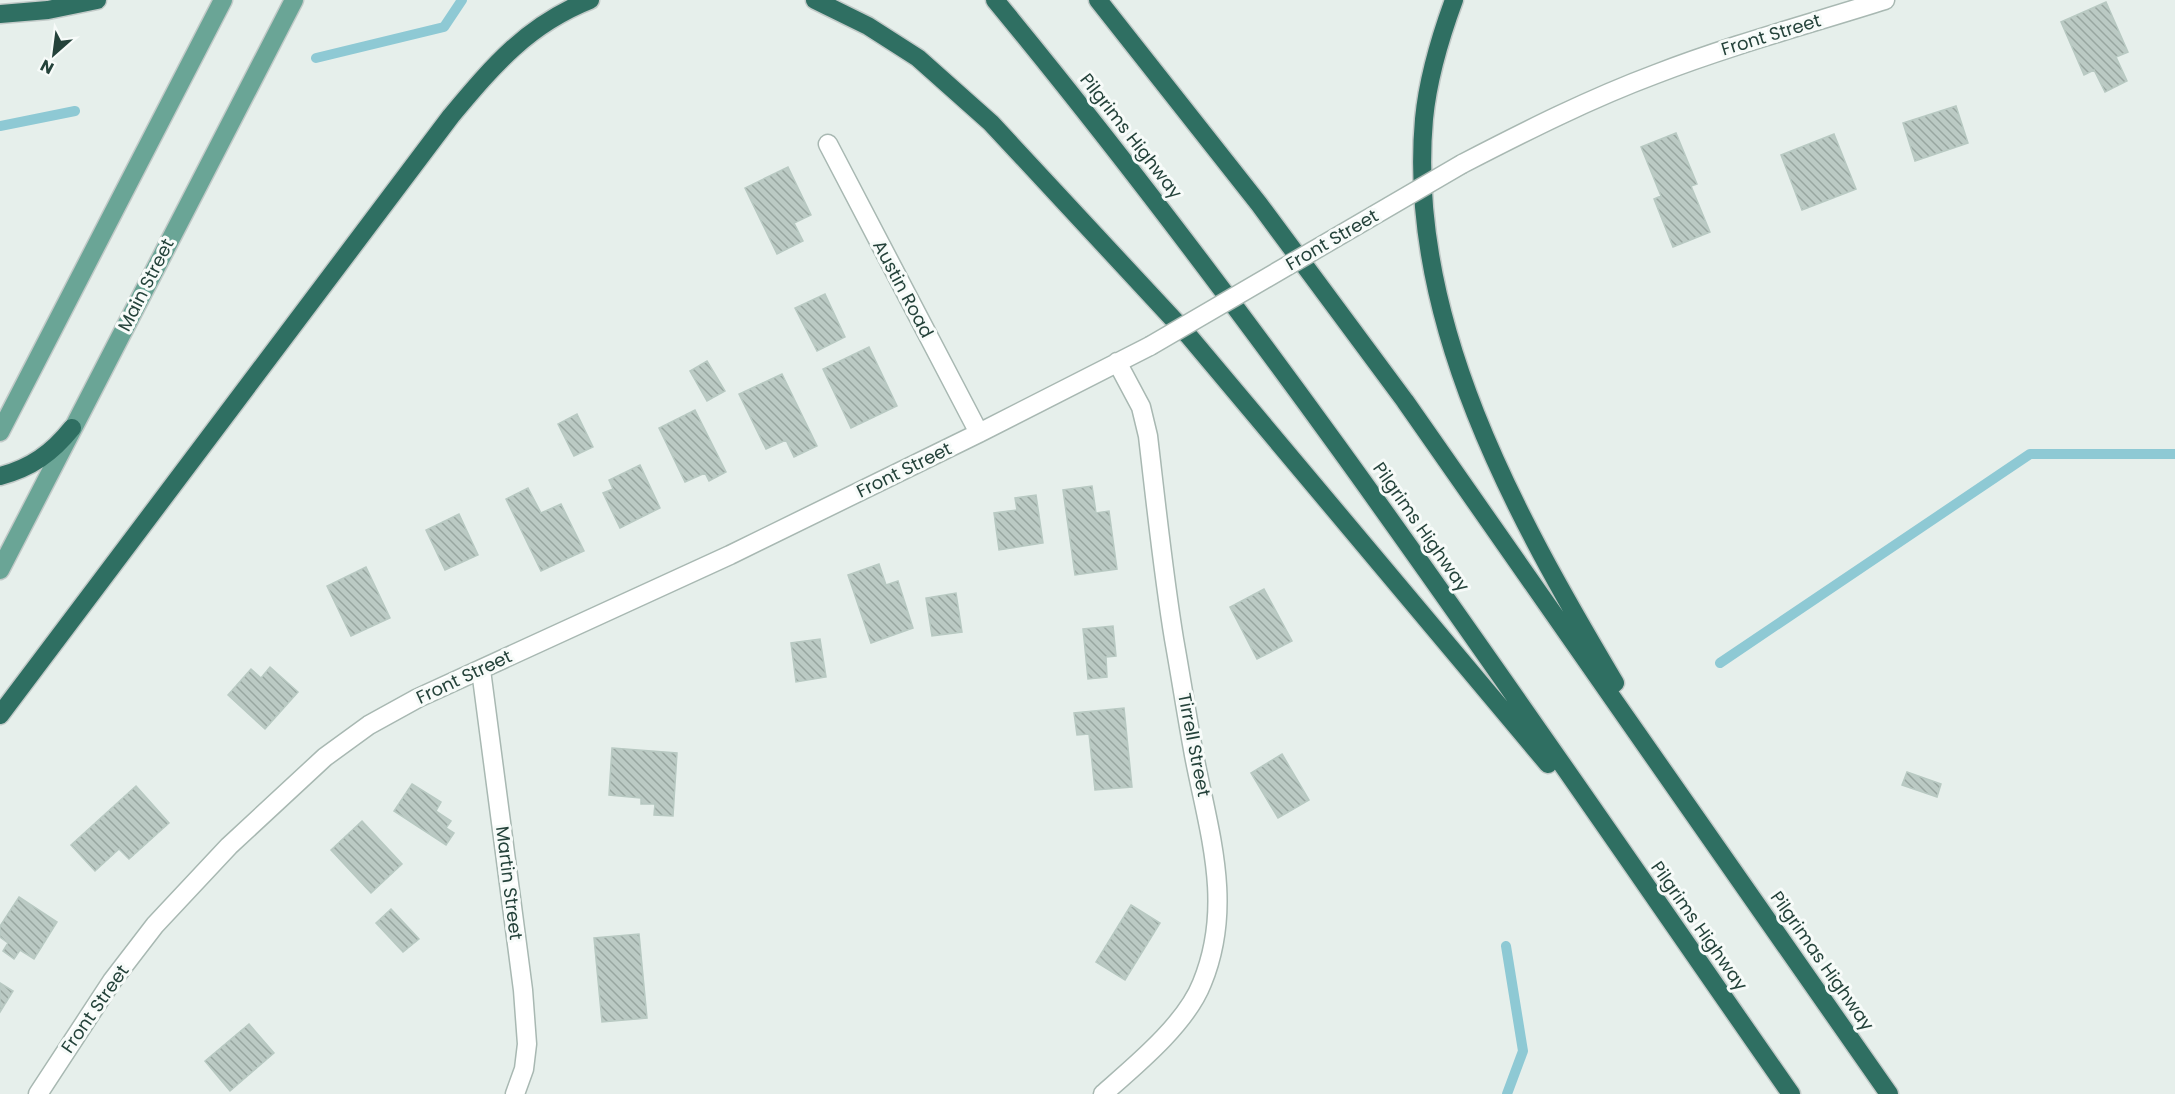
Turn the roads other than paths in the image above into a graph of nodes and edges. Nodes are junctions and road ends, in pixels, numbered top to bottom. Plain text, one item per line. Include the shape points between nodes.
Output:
1 (97, 0) edge
2 (223, 0) edge
3 (294, 0) edge
4 (590, 0) edge
5 (815, 0) edge
6 (995, 0) edge
7 (1098, 0) edge
8 (1454, 0) edge
9 (1885, 0) edge
10 (0, 14) edge
11 (828, 144) dead end
12 (1117, 362) junction
13 (72, 428) junction
14 (0, 432) edge
15 (979, 433) junction
16 (0, 476) edge
17 (0, 570) edge
18 (482, 670) junction
19 (0, 715) edge
20 (1721, 853) junction
21 (1653, 897) junction
22 (39, 1094) edge
23 (515, 1094) edge
24 (1103, 1094) edge
25 (1791, 1094) edge
26 (1889, 1094) edge

1 - 10 highway
2 - 14 main road
3 - 13 main road, Main Street
4 - 19 highway via 527,35 451,116
5 - 21 highway via 868,26 918,58 991,123 1090,227 1217,369 1503,710
6 - 21 highway, Pilgrims Highway via 1125,161 1311,409
7 - 20 highway via 1259,204 1405,401
8 - 20 highway via 1430,83 1423,148 1428,239 1453,349 1482,427 1545,559 1655,749
9 - 12 street, Front Street, bridge via 1702,57 1572,108 1462,164
11 - 15 street, Austin Road
12 - 15 street, Front Street
12 - 24 street, Tirrell Street via 1141,407 1148,436 1170,616 1211,831 1219,896 1216,934 1202,985 1148,1055
13 - 16 highway via 30,466
13 - 17 main road, Main Street
15 - 18 street, Front Street
18 - 22 street, Front Street via 369,725 326,757 229,846 155,925 112,981
18 - 23 street, Martin Street via 524,990 527,1044
20 - 26 highway, Pilgrimas Highway
21 - 25 highway, Pilgrims Highway

